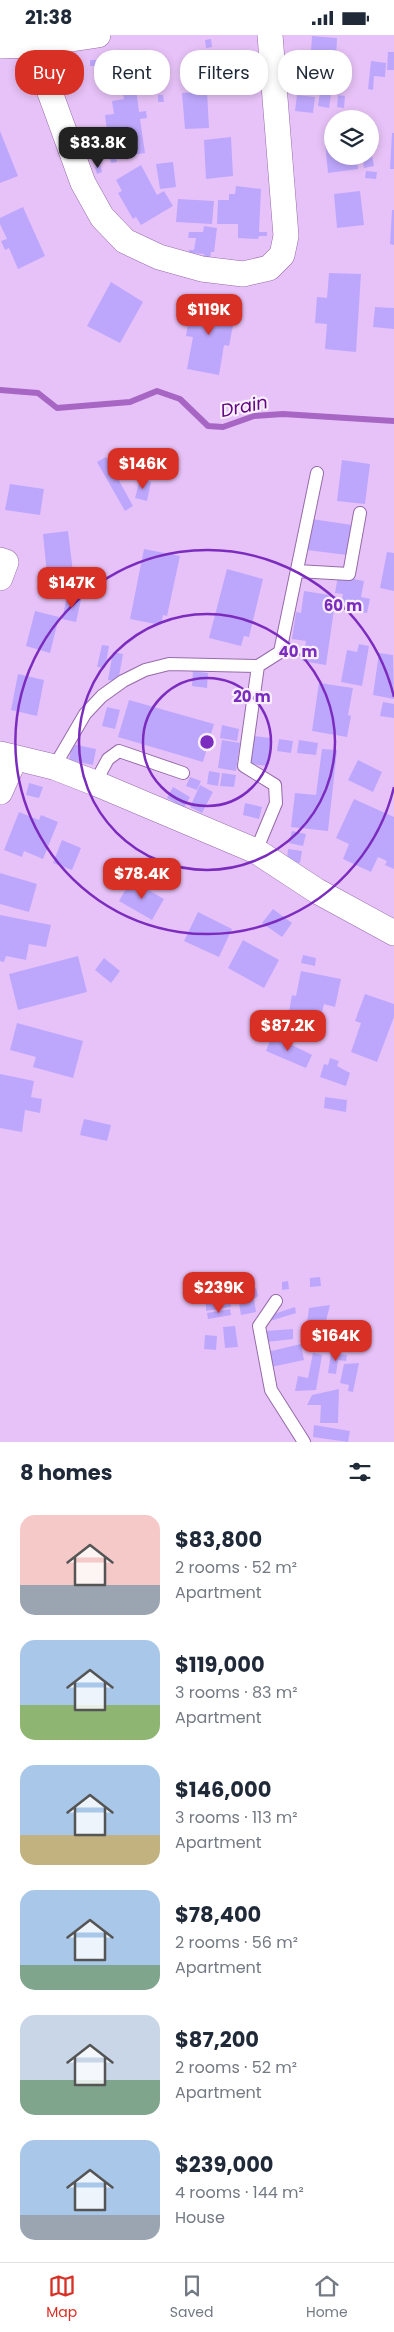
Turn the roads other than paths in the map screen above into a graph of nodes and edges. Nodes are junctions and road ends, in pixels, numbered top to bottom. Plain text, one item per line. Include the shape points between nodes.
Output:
1 (98, 35) edge
2 (270, 35) edge
3 (30, 40) edge
4 (0, 46) edge
5 (317, 473) dead end
6 (360, 513) dead end
7 (0, 560) edge
8 (297, 571) junction
9 (0, 578) edge
10 (258, 667) junction
11 (8, 756) edge
12 (54, 767) junction
13 (183, 773) dead end
14 (95, 783) junction
15 (0, 791) edge
16 (256, 851) junction
17 (394, 933) edge
18 (276, 1301) dead end
19 (304, 1442) edge

1 - 3 street
2 - 3 street via 286,236 282,255 269,268 243,274 202,269 159,257 125,241 102,217 83,183
3 - 4 street
5 - 8 lane
6 - 8 lane via 349,574
7 - 9 street via 6,562
8 - 10 lane via 280,652
10 - 12 lane via 169,664 123,681 85,714
10 - 16 lane via 244,766 275,785 276,803
11 - 12 street
11 - 15 street
12 - 14 street
13 - 14 lane via 119,751 108,759
14 - 16 street
16 - 17 street via 317,891
18 - 19 lane via 259,1326 271,1390

